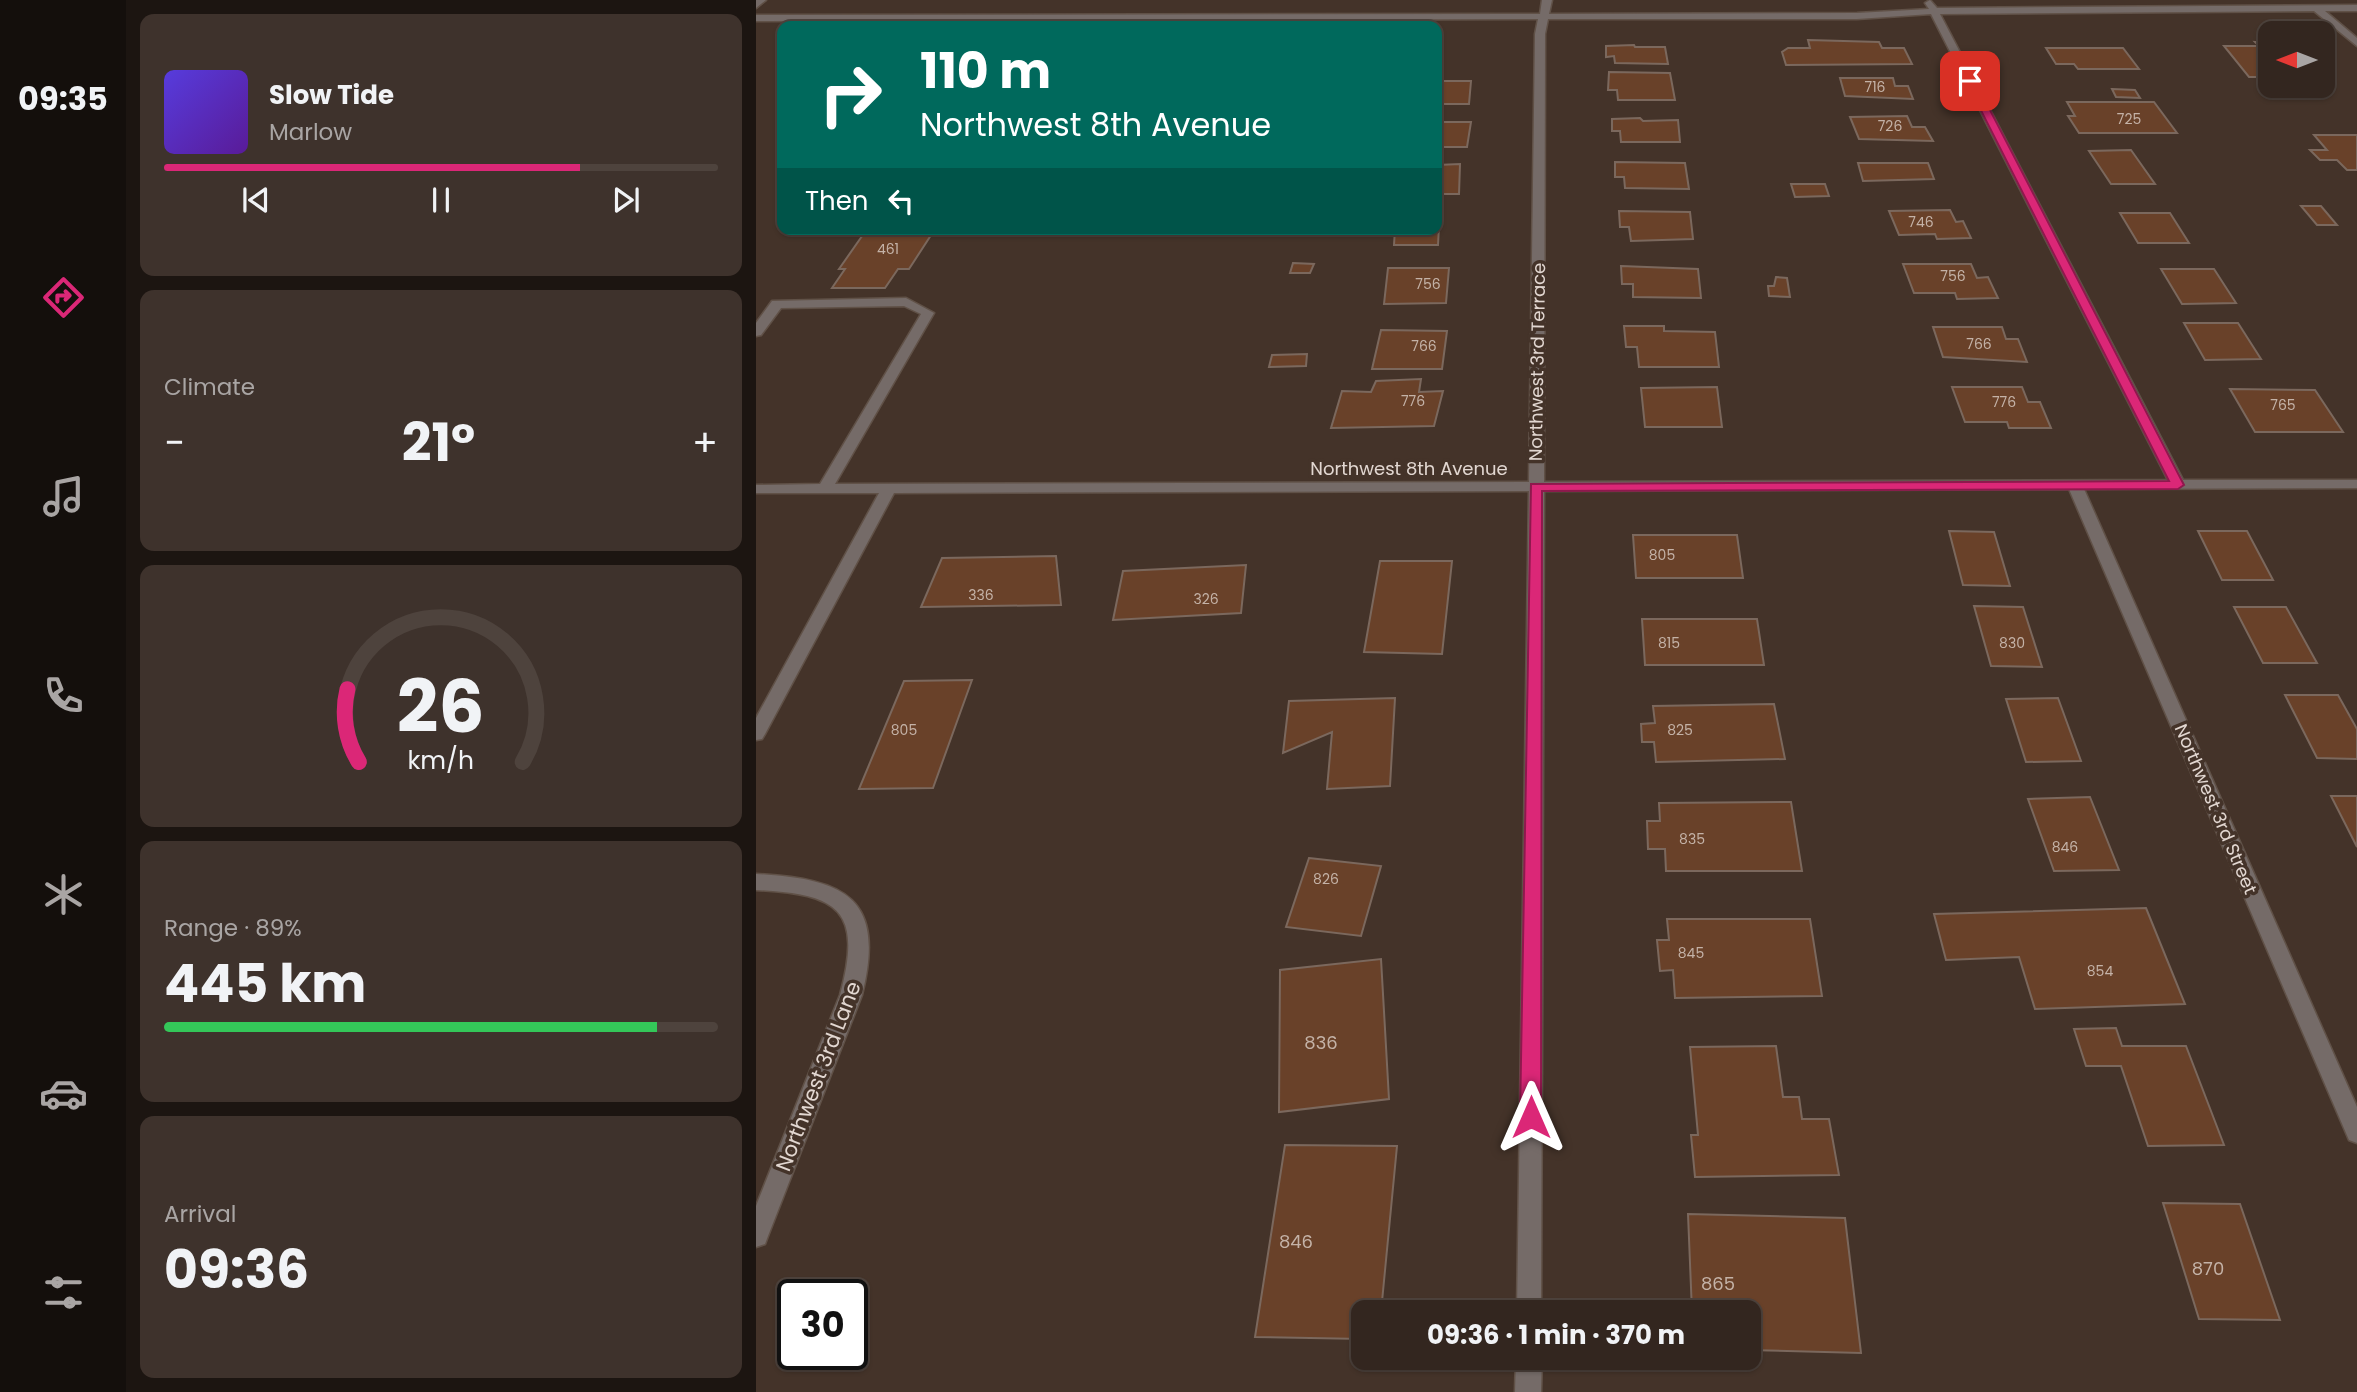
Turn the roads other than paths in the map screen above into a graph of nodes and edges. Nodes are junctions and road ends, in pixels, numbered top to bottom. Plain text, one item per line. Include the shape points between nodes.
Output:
1 (761, 0) edge
2 (2307, 0) edge
3 (756, 5) edge
4 (1932, 6) edge
5 (1546, 8) edge
6 (2317, 8) junction
7 (2357, 8) edge
8 (756, 18) edge
9 (2357, 43) edge
10 (756, 332) edge
11 (2357, 484) edge
12 (2178, 485) junction
13 (2075, 486) junction
14 (1535, 487) junction
15 (825, 488) junction
16 (756, 489) edge
17 (889, 489) junction
18 (756, 734) edge
19 (756, 882) edge
20 (2357, 1133) edge
21 (756, 1236) edge
22 (1529, 1300) edge
23 (1529, 1370) edge
24 (1528, 1392) edge

1 - 3 street
2 - 6 street
4 - 5 street via 1857,16
4 - 6 street
4 - 12 street
5 - 8 street
5 - 14 street, Northwest 3rd Terrace via 1540,34
6 - 7 street
6 - 9 street
10 - 15 street via 777,304 906,302 928,313
11 - 12 street, Northwest 8th Avenue
12 - 13 street, Northwest 8th Avenue
13 - 14 street, Northwest 8th Avenue
13 - 20 street, Northwest 3rd Street
14 - 17 street, Northwest 8th Avenue
14 - 22 street, Northwest 3rd Terrace
15 - 16 street, Northwest 8th Avenue
15 - 17 street, Northwest 8th Avenue
17 - 18 street
19 - 21 street, Northwest 3rd Lane via 815,888 836,899 854,915 862,938 860,967
23 - 24 street

